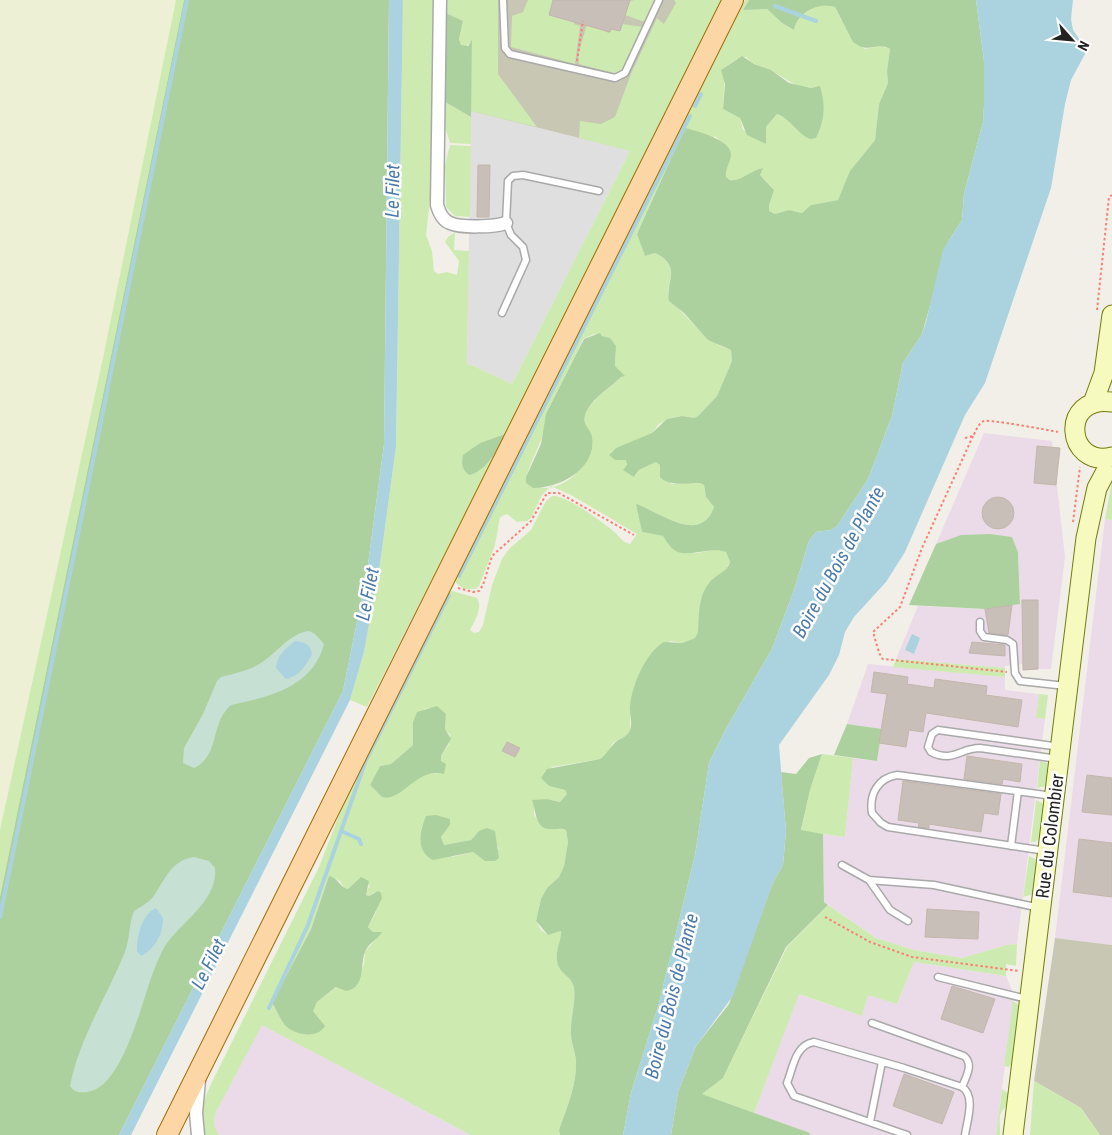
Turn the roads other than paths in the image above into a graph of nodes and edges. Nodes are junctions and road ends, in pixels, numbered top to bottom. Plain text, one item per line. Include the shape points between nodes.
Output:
1 (440, 0) edge
2 (503, 0) edge
3 (658, 0) edge
4 (733, 0) edge
5 (599, 191) dead end
6 (506, 223) junction
7 (502, 313) dead end
8 (1112, 315) edge
9 (1110, 337) junction
10 (1112, 380) edge
11 (1112, 402) edge
12 (1093, 403) junction
13 (1083, 450) junction
14 (1112, 459) edge
15 (1086, 538) junction
16 (980, 622) dead end
17 (1068, 686) junction
18 (981, 736) junction
19 (980, 748) junction
20 (1060, 753) junction
21 (1018, 791) junction
22 (1054, 796) junction
23 (1011, 846) junction
24 (1048, 851) junction
25 (842, 866) dead end
26 (869, 880) junction
27 (1041, 908) junction
28 (908, 921) dead end
29 (938, 977) dead end
30 (1031, 1000) junction
31 (872, 1023) dead end
32 (882, 1062) junction
33 (199, 1070) junction
34 (962, 1087) junction
35 (870, 1122) junction
36 (167, 1135) edge
37 (198, 1135) edge
38 (907, 1135) edge
39 (965, 1135) edge
40 (1013, 1135) edge

1 - 6 street via 437,205 440,214 452,224 496,226
2 - 3 lane via 507,52 615,78 623,76
4 - 33 main road
5 - 6 lane via 523,175 513,176 507,187
6 - 7 lane via 511,235 523,247 526,260
8 - 9 main road
9 - 10 main road
9 - 12 main road via 1104,373
11 - 12 main road
12 - 13 main road, Rue du Colombier via 1082,411 1074,426
13 - 14 main road via 1098,458
13 - 15 main road, Rue du Colombier via 1090,473
14 - 15 main road, Rue du Colombier via 1097,488
15 - 17 main road, Rue du Colombier
16 - 17 lane via 984,637 1008,640 1013,644 1015,672 1020,681
17 - 20 main road, Rue du Colombier
18 - 19 lane
18 - 19 lane via 938,730 932,734 928,747 936,754 949,757
18 - 20 lane
19 - 20 lane
20 - 22 main road, Rue du Colombier
21 - 22 lane
21 - 23 lane
21 - 23 lane via 897,775 882,780 873,794 872,814 888,827
22 - 24 main road, Rue du Colombier
23 - 24 lane
24 - 27 main road, Rue du Colombier
25 - 26 lane
26 - 27 lane via 934,885
26 - 28 lane via 890,910
27 - 30 main road, Rue du Colombier
29 - 30 lane
30 - 40 main road, Rue du Colombier
31 - 34 lane via 964,1056 969,1067
32 - 34 lane
32 - 35 lane
32 - 35 lane via 808,1043 798,1053 787,1083 794,1096
33 - 36 main road
33 - 37 street
34 - 39 lane via 970,1098
35 - 38 lane

